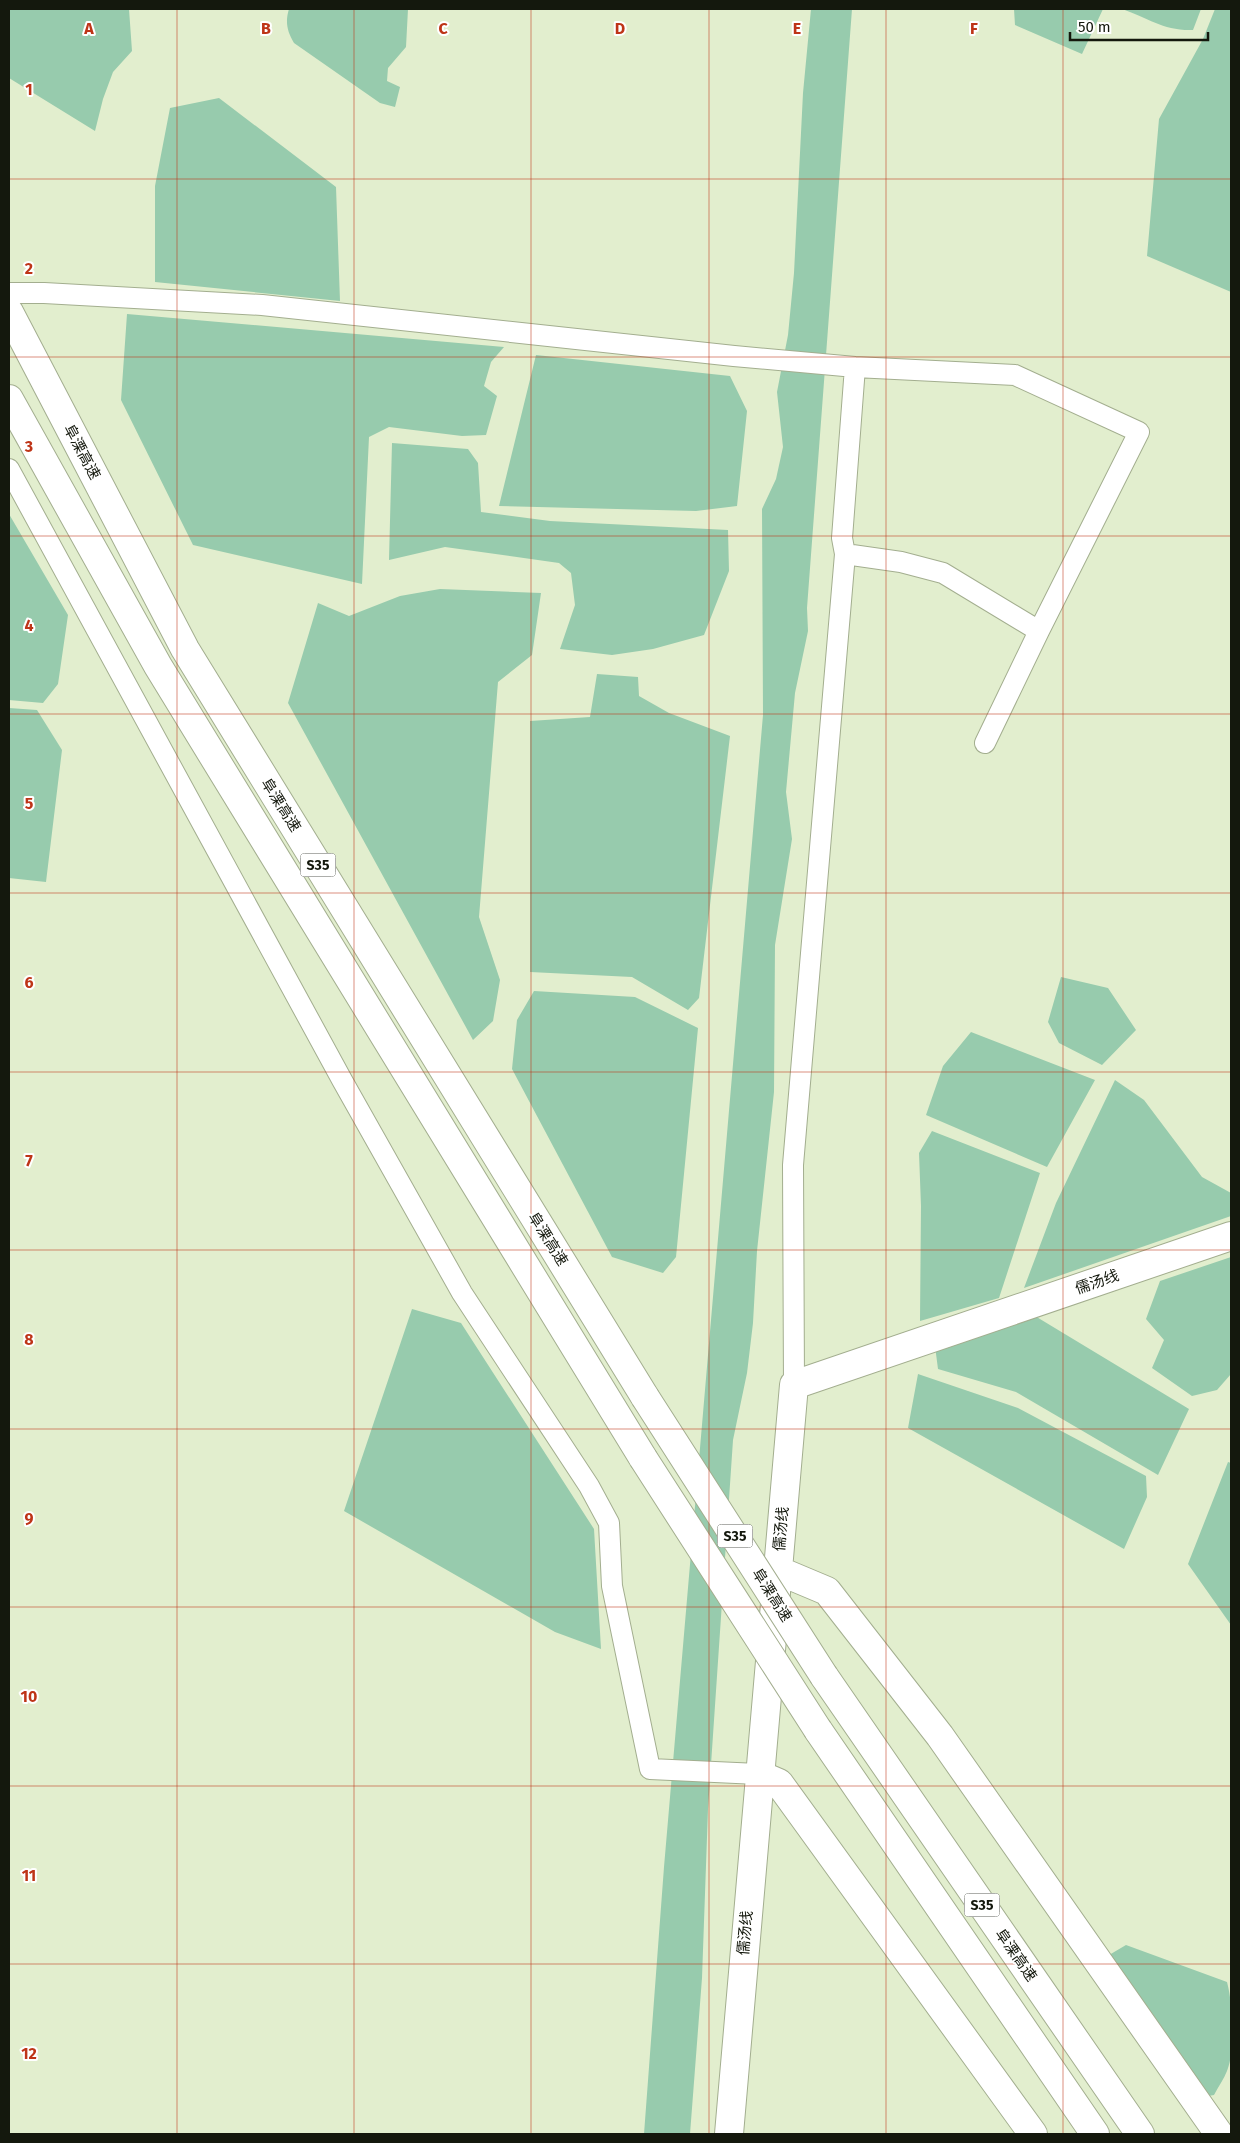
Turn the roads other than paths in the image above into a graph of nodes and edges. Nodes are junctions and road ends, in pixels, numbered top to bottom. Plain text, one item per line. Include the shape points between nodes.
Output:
1 (9, 294) edge
2 (11, 316) edge
3 (855, 367) junction
4 (9, 399) edge
5 (9, 469) edge
6 (845, 554) junction
7 (1038, 631) junction
8 (985, 743) dead end
9 (1231, 1236) edge
10 (794, 1385) junction
11 (777, 1570) junction
12 (758, 1774) junction
13 (729, 2134) edge
14 (1033, 2134) edge
15 (1095, 2134) edge
16 (1140, 2134) edge
17 (1219, 2134) edge

1 - 3 street via 44,293 262,305
2 - 16 main road, 阜溧高速 / S35, bridge via 186,649 646,1397 824,1676
3 - 6 street via 842,538
3 - 7 street via 1015,376 1139,432
4 - 15 main road, S35, bridge via 158,666 643,1458 818,1730
5 - 12 street via 342,1080 462,1293 589,1486 609,1523 612,1586 650,1769
6 - 7 street via 901,562 943,573
6 - 10 street via 793,1165
7 - 8 street
9 - 10 main road, 儒汤线
10 - 11 main road, 儒汤线
11 - 12 main road, 儒汤线
11 - 17 main road via 827,1591 940,1736
12 - 13 main road, 儒汤线
12 - 14 main road via 779,1783

